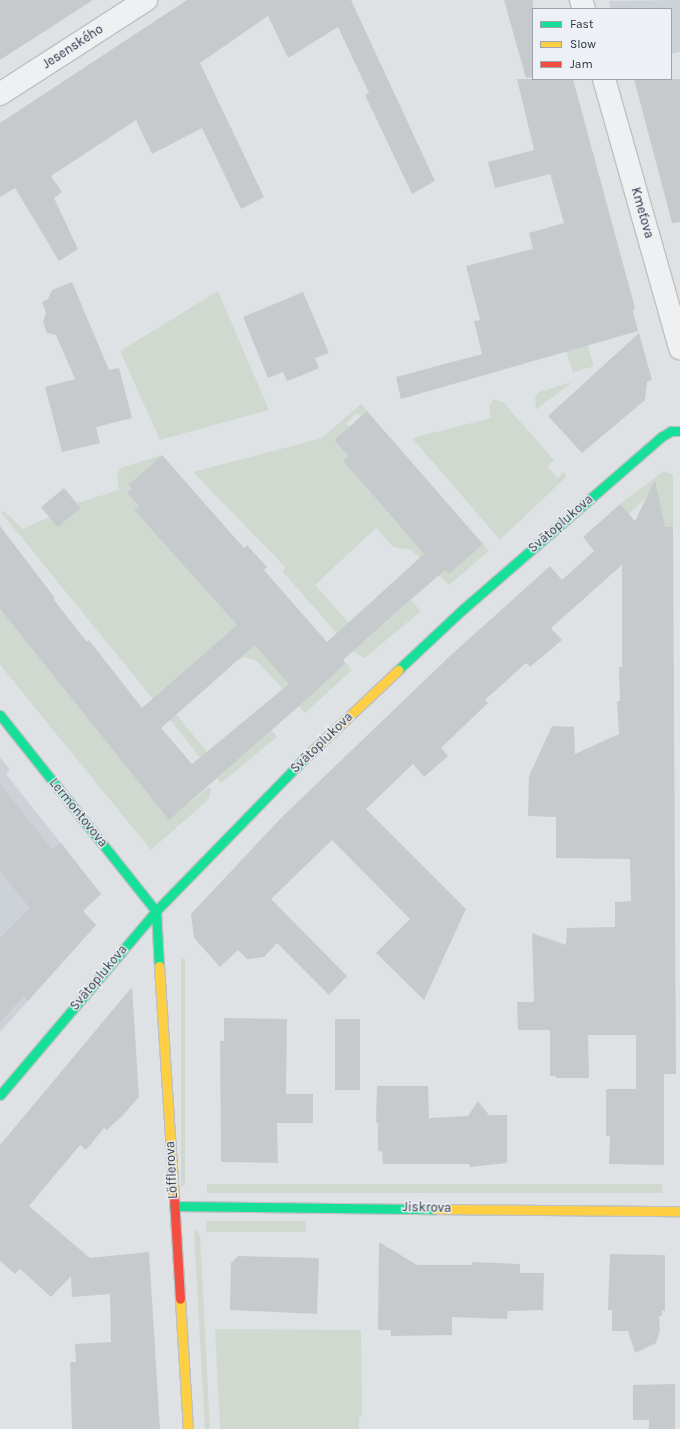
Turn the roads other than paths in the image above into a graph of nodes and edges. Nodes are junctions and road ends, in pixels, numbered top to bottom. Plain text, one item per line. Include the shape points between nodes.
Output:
1 (146, 0) edge
2 (604, 80) edge
3 (0, 94) edge
4 (680, 348) edge
5 (680, 431) edge
6 (0, 715) edge
7 (156, 911) junction
8 (0, 1095) edge
9 (174, 1206) junction
10 (680, 1211) edge
11 (188, 1429) edge

1 - 3 street, Jesenského
2 - 4 street, Kmeťova
5 - 7 street, Svätoplukova via 671,431 661,437 462,610 322,741
6 - 7 street, Lermontovova
7 - 8 street, Svätoplukova
7 - 9 street, Löfflerova
9 - 10 street, Jiskrova
9 - 11 street, Löfflerova

